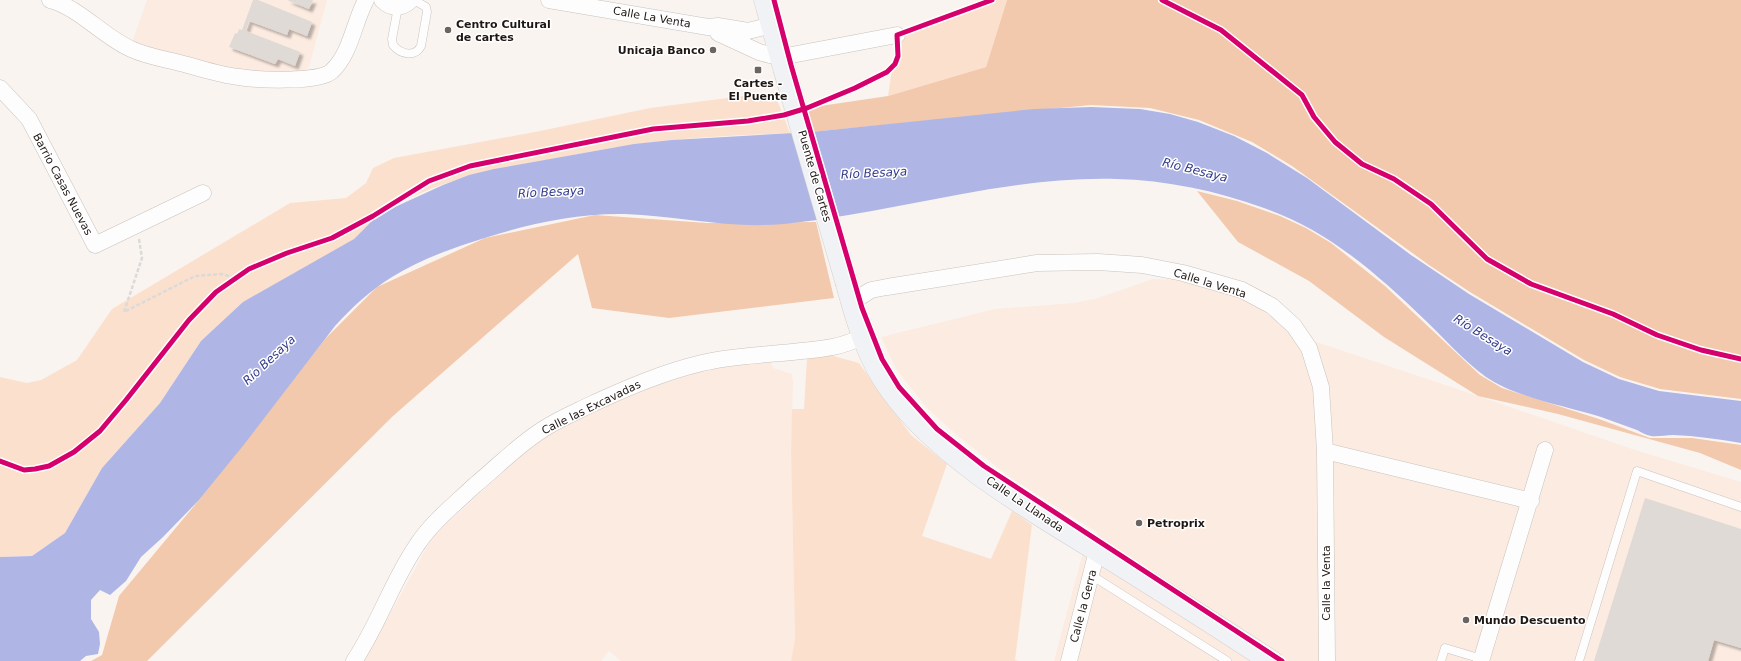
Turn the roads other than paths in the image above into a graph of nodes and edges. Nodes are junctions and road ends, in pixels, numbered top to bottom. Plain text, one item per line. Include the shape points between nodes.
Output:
1 (50, 0) edge
2 (382, 0) edge
3 (414, 0) edge
4 (549, 0) edge
5 (765, 0) edge
6 (364, 3) edge
7 (404, 4) edge
8 (597, 4) edge
9 (772, 25) junction
10 (708, 27) junction
11 (896, 35) road end
12 (781, 59) junction
13 (0, 88) edge
14 (203, 193) dead end
15 (850, 293) junction
16 (863, 336) junction
17 (1546, 450) dead end
18 (1325, 451) junction
19 (1531, 501) junction
20 (1741, 507) edge
21 (1098, 551) junction
22 (1091, 575) junction
23 (1482, 660) edge
24 (354, 661) edge
25 (1069, 661) edge
26 (1227, 661) edge
27 (1271, 661) edge
28 (1327, 661) edge
29 (1441, 661) edge
30 (1579, 661) edge

1 - 6 street via 62,4 104,34 136,51 240,78 270,79 308,79 331,72 344,53
2 - 6 street
2 - 7 street via 389,5
3 - 7 lane via 426,7 427,12 421,48 412,54 400,52 393,45 392,39
4 - 8 street, Calle La Venta
5 - 9 highway, Puente de Cartes
8 - 10 street, Calle La Venta
9 - 10 street, Calle La Venta via 748,31
9 - 12 highway, Puente de Cartes
10 - 12 street, Calle La Venta via 759,52
11 - 12 street, Calle La Venta
12 - 15 highway, Puente de Cartes, bridge
13 - 14 street, Barrio Casas Nuevas via 29,119 95,245
15 - 16 highway, Calle La Llanada
15 - 18 street, Calle la Venta via 1037,264 1098,262 1142,265 1183,273 1242,290 1272,306 1294,326 1309,348 1321,387
16 - 21 highway, Calle La Llanada via 890,389 934,438 1012,496
16 - 24 street, Calle las Excavadas via 840,346 818,350 704,362 680,368 625,389 543,429 459,500 427,531 409,557
17 - 19 street
18 - 19 street
18 - 28 street, Calle la Venta
19 - 23 street
20 - 30 lane via 1637,471
21 - 22 street, Calle la Gerra
21 - 27 highway, Calle La Llanada
22 - 25 street, Calle la Gerra
22 - 26 lane
23 - 29 lane via 1445,648

